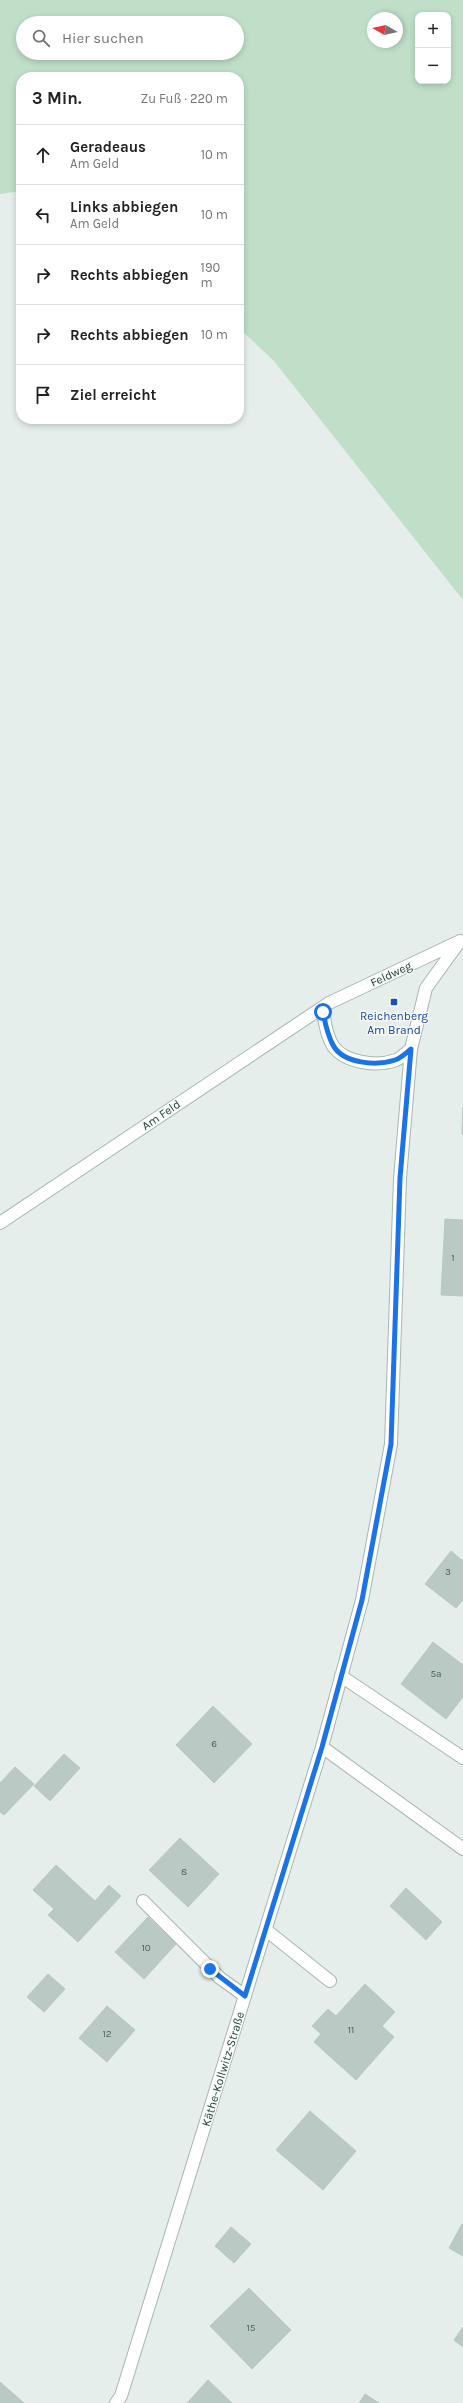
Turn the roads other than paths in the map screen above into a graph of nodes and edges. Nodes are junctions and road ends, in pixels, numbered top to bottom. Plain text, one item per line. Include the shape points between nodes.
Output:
1 (462, 941) edge
2 (323, 1007) junction
3 (411, 1049) junction
4 (0, 1224) edge
5 (342, 1676) junction
6 (322, 1747) junction
7 (463, 1758) edge
8 (463, 1849) edge
9 (143, 1901) dead end
10 (266, 1930) junction
11 (330, 1981) dead end
12 (245, 1996) junction
13 (116, 2403) edge

1 - 2 street, Feldweg
1 - 3 street, Käthe-Kollwitz-Straße via 426,988
2 - 3 street via 326,1028 333,1046 347,1057 379,1064 397,1060
2 - 4 street, Am Feld
3 - 5 street, Käthe-Kollwitz-Straße via 400,1178 391,1444 362,1600
5 - 6 street, Käthe-Kollwitz-Straße
5 - 7 street
6 - 8 street
6 - 10 street, Käthe-Kollwitz-Straße
9 - 12 street via 220,1978
10 - 11 street
10 - 12 street, Käthe-Kollwitz-Straße
12 - 13 street, Käthe-Kollwitz-Straße via 121,2396

